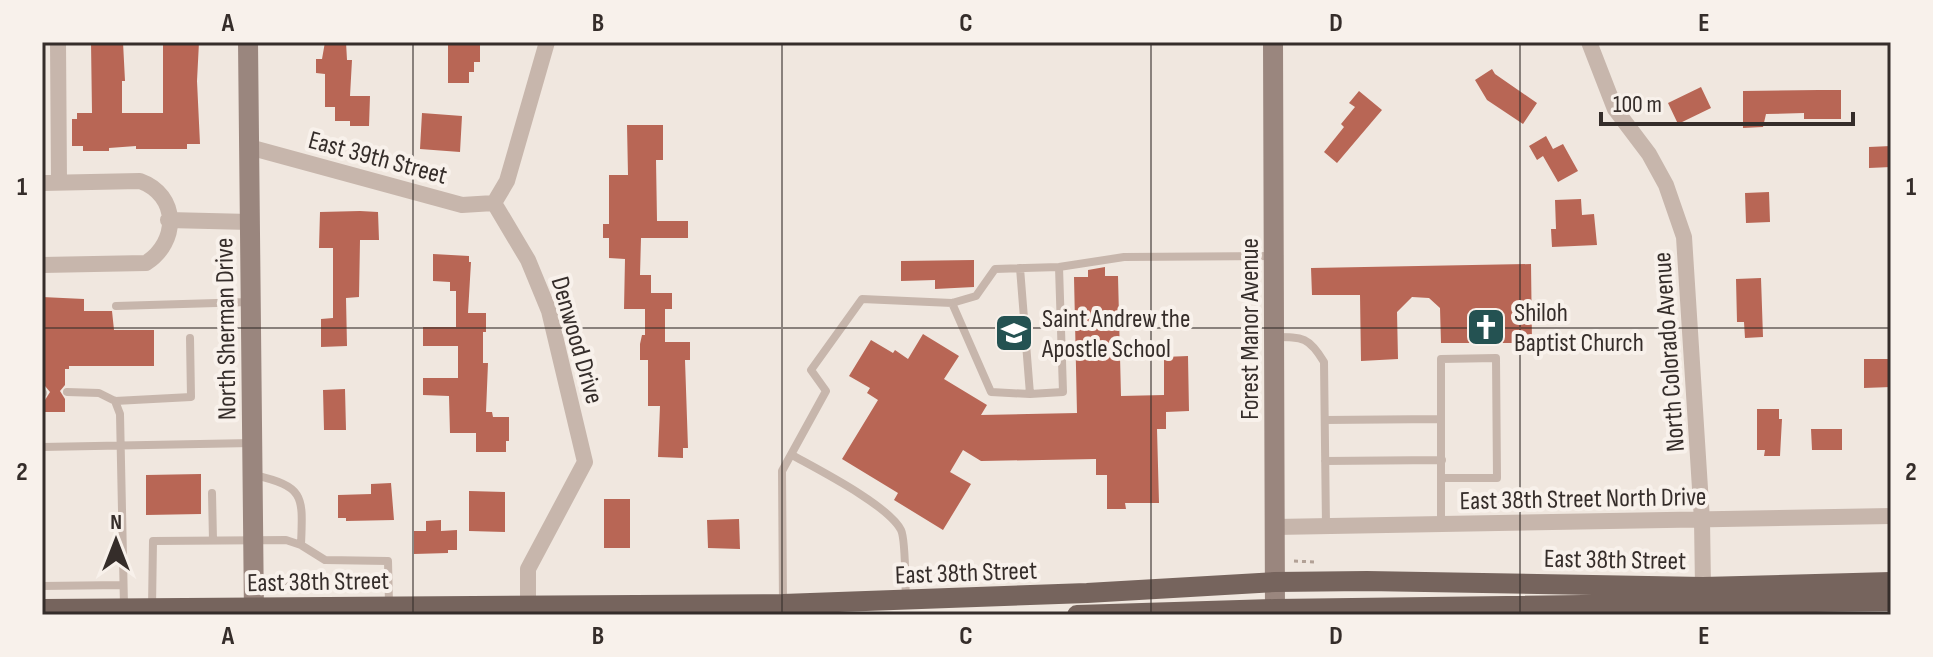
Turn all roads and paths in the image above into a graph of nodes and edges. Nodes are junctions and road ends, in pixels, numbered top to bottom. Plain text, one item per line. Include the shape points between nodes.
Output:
1 (58, 42) edge
2 (248, 42) edge
3 (547, 42) edge
4 (1273, 42) edge
5 (1589, 42) edge
6 (249, 147) junction
7 (50, 182) edge
8 (494, 203) junction
9 (168, 220) junction
10 (250, 222) junction
11 (1274, 256) junction
12 (42, 265) edge
13 (1059, 267) junction
14 (1020, 268) junction
15 (251, 302) junction
16 (952, 303) junction
17 (116, 306) dead end
18 (1275, 337) junction
19 (190, 338) dead end
20 (67, 392) dead end
21 (1030, 394) junction
22 (115, 401) junction
23 (1441, 419) junction
24 (1325, 420) junction
25 (253, 443) junction
26 (120, 446) junction
27 (42, 447) edge
28 (792, 455) junction
29 (1442, 460) junction
30 (1325, 461) junction
31 (253, 475) junction
32 (1441, 478) junction
33 (212, 493) dead end
34 (1891, 516) edge
35 (1702, 520) junction
36 (1441, 524) junction
37 (1326, 526) junction
38 (1275, 527) junction
39 (213, 540) junction
40 (254, 540) junction
41 (301, 545) junction
42 (1275, 582) junction
43 (1891, 582) edge
44 (123, 585) junction
45 (42, 586) edge
46 (906, 600) junction
47 (1891, 601) edge
48 (1704, 602) edge
49 (783, 604) junction
50 (389, 605) junction
51 (528, 606) junction
52 (124, 607) junction
53 (152, 607) junction
54 (42, 609) edge
55 (254, 612) edge
56 (1275, 612) edge
57 (1077, 615) edge

1 - 7 street
2 - 6 main road, North Sherman Drive
3 - 8 street via 507,181
4 - 11 main road, Forest Manor Avenue
5 - 35 street, North Colorado Avenue via 1615,109 1658,168 1682,228
6 - 8 street, East 39th Street via 462,205
6 - 10 main road, North Sherman Drive
7 - 9 street via 140,181 166,200
8 - 51 street, Denwood Drive via 521,246 549,311 585,462 528,569
9 - 10 street
9 - 12 street via 165,246 146,263
10 - 15 main road, North Sherman Drive
11 - 13 lane via 1124,257
11 - 18 main road, Forest Manor Avenue
13 - 14 lane
13 - 21 lane via 1063,392
14 - 16 lane via 995,269 976,296
14 - 21 lane
15 - 17 lane
15 - 25 main road, North Sherman Drive
16 - 21 lane via 991,392
16 - 28 lane via 862,299 811,370 826,391
18 - 24 lane via 1312,344 1324,362
18 - 38 main road, Forest Manor Avenue
19 - 22 lane via 191,397
20 - 22 lane via 99,393
22 - 26 lane
23 - 24 lane
23 - 29 lane
23 - 32 lane via 1441,359 1496,358 1497,478
24 - 30 lane
25 - 26 lane
25 - 31 main road, North Sherman Drive
26 - 27 lane
26 - 44 lane
28 - 46 lane via 888,515 902,532
28 - 49 lane via 782,471
29 - 30 lane
29 - 32 lane
30 - 37 lane
31 - 40 main road, North Sherman Drive
31 - 41 lane via 295,490 302,515
32 - 36 lane
33 - 39 lane
34 - 35 street, East 38th Street North Drive
35 - 36 street, East 38th Street North Drive
35 - 48 street, North Colorado Avenue
36 - 37 street, East 38th Street North Drive
37 - 38 street, East 38th Street North Drive
38 - 42 main road, Forest Manor Avenue
39 - 40 lane
39 - 53 lane via 153,541
40 - 41 lane
40 - 55 main road, North Sherman Drive
41 - 50 lane via 325,560 388,561
42 - 46 main road, East 38th Street
42 - 48 main road, East 38th Street
42 - 56 main road, Forest Manor Avenue
43 - 48 main road, East 38th Street
44 - 45 lane
44 - 52 lane
46 - 49 main road, East 38th Street
47 - 48 main road, East 38th Street
48 - 56 main road, East 38th Street
49 - 51 main road, East 38th Street
50 - 51 main road, East 38th Street
50 - 55 main road, East 38th Street
52 - 53 main road, East 38th Street
52 - 54 main road, East 38th Street
53 - 55 main road, East 38th Street
56 - 57 main road, East 38th Street

